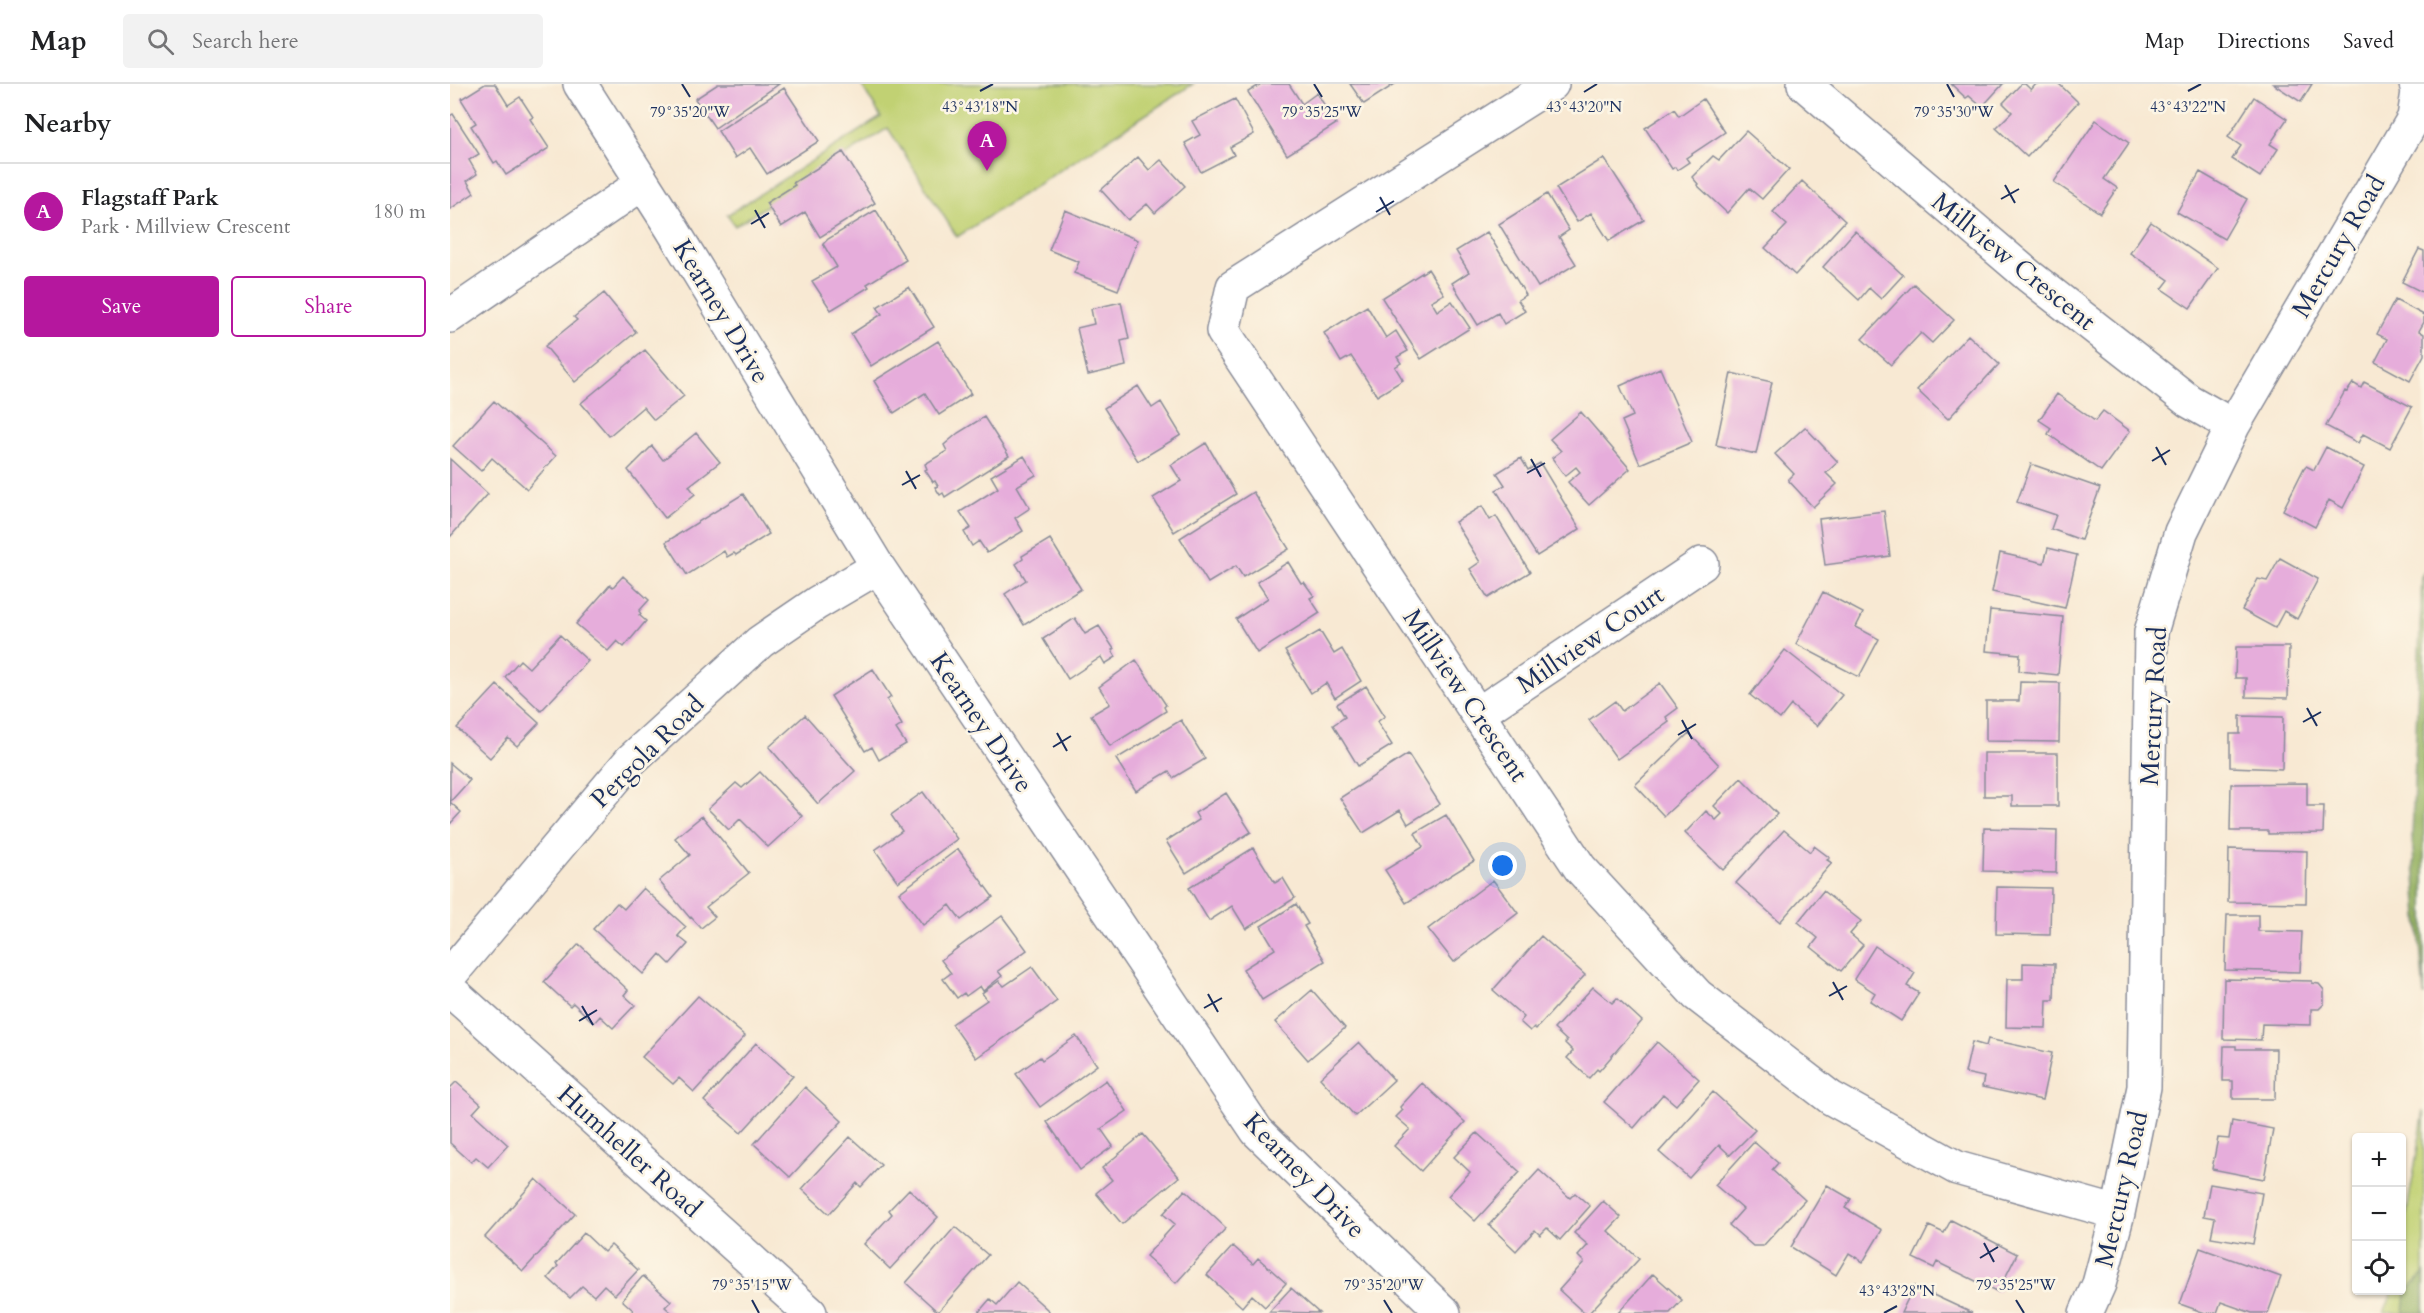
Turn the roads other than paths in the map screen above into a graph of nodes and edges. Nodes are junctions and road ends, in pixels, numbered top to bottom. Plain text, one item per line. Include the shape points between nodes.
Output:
1 (580, 84) edge
2 (1552, 84) edge
3 (1804, 84) edge
4 (2416, 84) edge
5 (643, 183) junction
6 (450, 316) edge
7 (2233, 426) junction
8 (1702, 564) dead end
9 (878, 567) junction
10 (1478, 714) junction
11 (450, 975) edge
12 (450, 990) edge
13 (2118, 1213) junction
14 (810, 1313) edge
15 (1444, 1313) edge
16 (2086, 1313) edge

1 - 5 street, Kearney Drive
2 - 10 street, Millview Crescent via 1233,286 1223,331
3 - 7 street, Millview Crescent via 2029,276 2189,401
4 - 7 street, Mercury Road via 2414,118
5 - 6 street
5 - 9 street, Kearney Drive
7 - 13 street, Mercury Road via 2181,532 2151,632 2144,1087
8 - 10 street, Millview Court
9 - 11 street, Pergola Road via 760,642 631,760
9 - 15 street, Kearney Drive via 1257,1131
10 - 13 street, Millview Crescent via 1580,868 1697,995 1830,1098 1957,1168
12 - 14 street, Humheller Road
13 - 16 street, Mercury Road via 2099,1284

